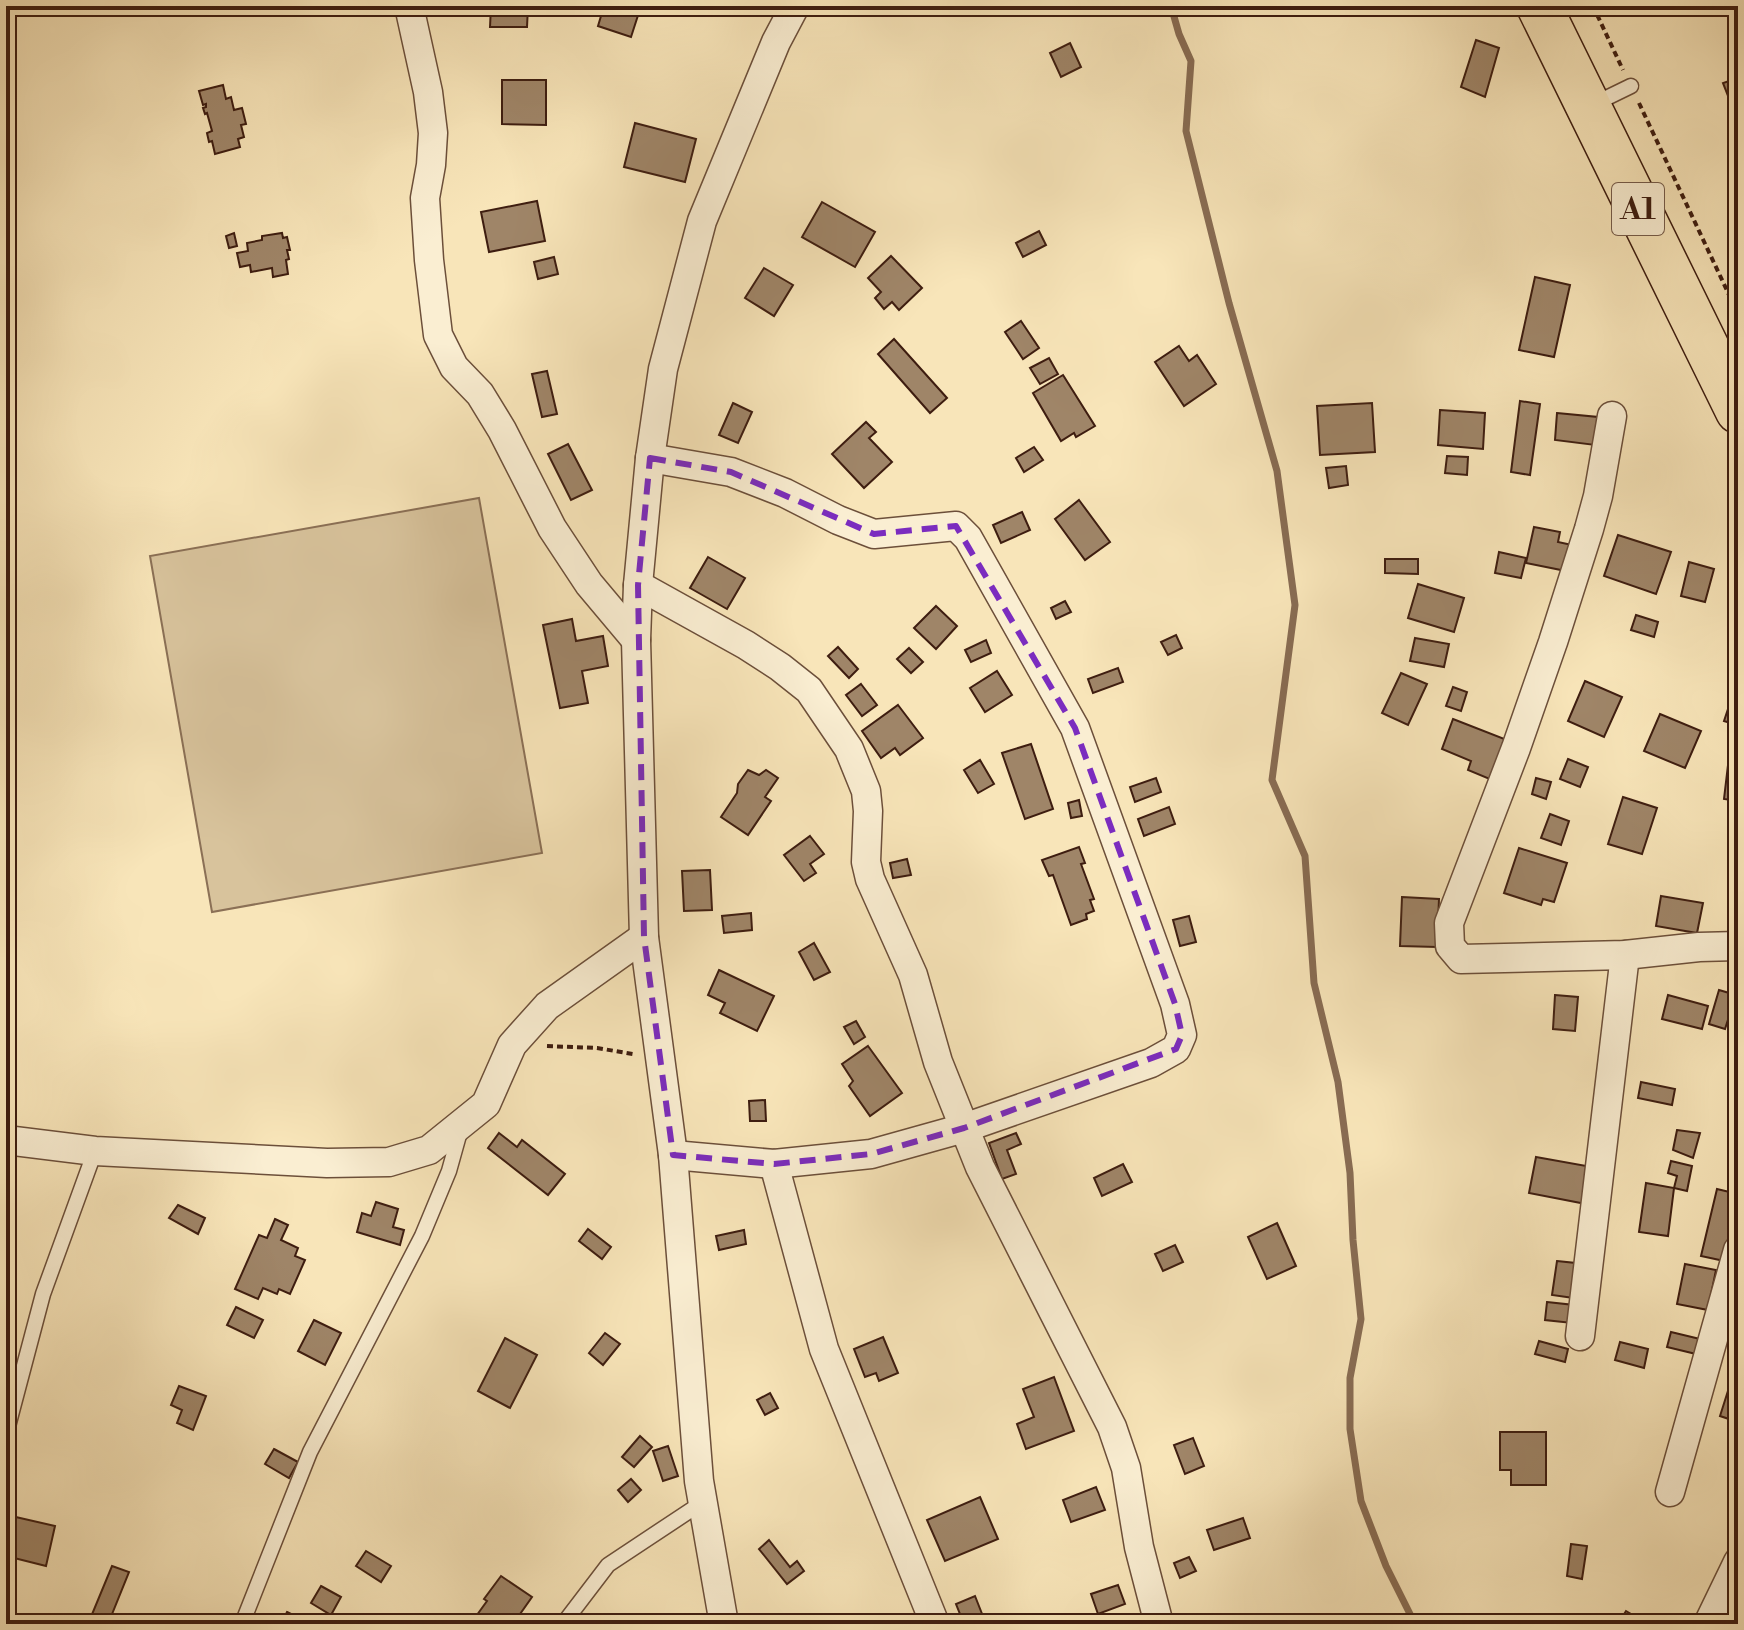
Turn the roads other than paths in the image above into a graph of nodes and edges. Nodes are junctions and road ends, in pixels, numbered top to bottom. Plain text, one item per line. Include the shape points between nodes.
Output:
1 (409, 6) edge
2 (795, 6) edge
3 (1539, 6) edge
4 (1631, 86) road end
5 (1588, 107) junction
6 (1738, 411) edge
7 (1612, 416) dead end
8 (650, 458) junction
9 (638, 585) junction
10 (636, 640) junction
11 (644, 937) junction
12 (1738, 946) edge
13 (1625, 955) junction
14 (462, 1125) junction
15 (964, 1128) junction
16 (6, 1140) edge
17 (95, 1151) junction
18 (673, 1155) junction
19 (774, 1164) junction
20 (1738, 1250) edge
21 (1580, 1336) dead end
22 (6, 1434) edge
23 (1670, 1492) dead end
24 (703, 1502) junction
25 (1738, 1562) edge
26 (242, 1624) edge
27 (563, 1624) edge
28 (724, 1624) edge
29 (935, 1624) edge
30 (1159, 1624) edge
31 (1708, 1624) edge

1 - 10 street via 433,133 425,198 438,335 454,367 480,394 502,430 552,528
2 - 8 street via 702,221 663,369
3 - 5 main road, A1
4 - 5 lane
5 - 6 main road, A1
7 - 13 street via 1585,543 1449,933 1450,946 1461,959
8 - 9 street
8 - 15 street via 731,472 874,534 956,526 968,538 1075,728 1182,1035 1176,1049 1151,1063
9 - 10 street
9 - 15 street via 780,667 809,690 849,749 866,791 870,879 913,975
10 - 11 street
11 - 14 street via 547,1006 512,1045 486,1104
11 - 18 street
12 - 13 street
13 - 21 street
14 - 17 street via 429,1150 389,1162
14 - 26 lane via 422,1236 310,1452
15 - 19 street via 871,1154
15 - 30 street via 1112,1427 1126,1468
16 - 17 street
17 - 22 lane via 43,1294
18 - 19 street
18 - 24 street
19 - 29 street via 824,1349
20 - 23 street
24 - 27 lane via 608,1565
24 - 28 street
25 - 31 street

